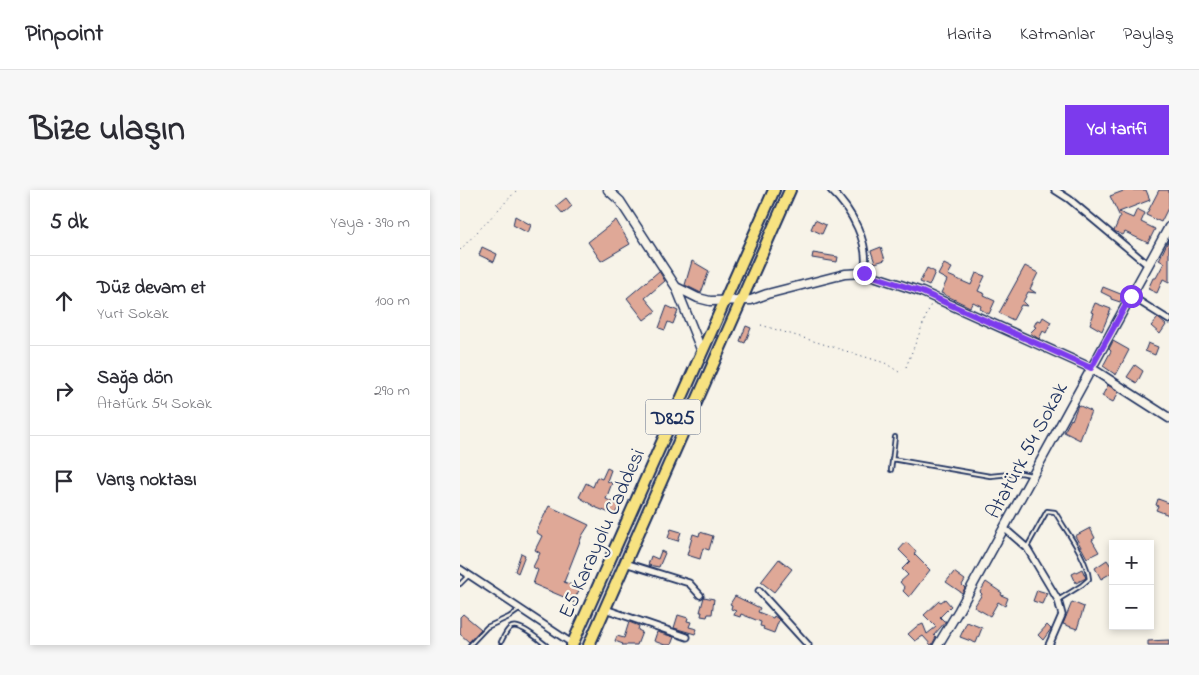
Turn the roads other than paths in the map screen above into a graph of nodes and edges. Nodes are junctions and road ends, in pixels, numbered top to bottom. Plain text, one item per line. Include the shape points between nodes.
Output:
1 (608, 190) edge
2 (774, 190) edge
3 (790, 190) edge
4 (831, 190) edge
5 (1055, 190) edge
6 (1169, 227) edge
7 (1148, 265) junction
8 (864, 273) junction
9 (676, 287) junction
10 (1131, 296) junction
11 (725, 300) junction
12 (741, 301) junction
13 (1169, 320) edge
14 (702, 352) junction
15 (1091, 368) junction
16 (1169, 418) edge
17 (895, 437) dead end
18 (892, 459) junction
19 (891, 470) dead end
20 (1032, 476) junction
21 (1004, 528) junction
22 (1027, 548) junction
23 (625, 564) junction
24 (460, 569) edge
25 (469, 576) junction
26 (460, 584) edge
27 (759, 591) dead end
28 (700, 595) dead end
29 (1058, 600) junction
30 (520, 609) junction
31 (606, 609) junction
32 (687, 637) dead end
33 (501, 642) dead end
34 (470, 644) edge
35 (546, 645) edge
36 (572, 645) edge
37 (590, 645) edge
38 (808, 645) edge
39 (938, 645) edge
40 (1049, 645) edge

1 - 9 street via 620,201
2 - 11 highway, E5 Karayolu Caddesi / D825
3 - 12 highway, E5 Karayolu Caddesi / D825
4 - 8 street via 846,208 863,242
5 - 7 street
6 - 7 street
7 - 10 street
8 - 12 street, Atatürk 54 Sokak via 845,274
8 - 15 street, Atatürk 54 Sokak via 922,292
9 - 11 street, Atatürk 54 Sokak via 698,298
9 - 14 street
10 - 13 street
10 - 15 street
11 - 12 street, Atatürk 54 Sokak
11 - 14 highway, E5 Karayolu Caddesi / D825
12 - 23 highway, E5 Karayolu Caddesi / D825
14 - 36 highway, E5 Karayolu Caddesi / D825
15 - 16 street
15 - 20 street, Atatürk 54 Sokak
17 - 18 lane
18 - 19 lane
18 - 20 lane via 990,476 1021,473
20 - 21 street, Atatürk 54 Sokak
21 - 22 street
21 - 39 street, Atatürk 54 Sokak
22 - 29 street
22 - 29 lane via 1047,511 1055,512 1089,572 1089,579 1082,586
23 - 28 street via 689,583
23 - 31 highway, E5 Karayolu Caddesi / D825
24 - 25 street
25 - 26 lane
25 - 30 street
27 - 38 street
29 - 40 street via 1062,615
30 - 34 lane via 488,627
30 - 36 street
31 - 32 street
31 - 37 highway, E5 Karayolu Caddesi / D825
33 - 35 lane via 514,626 521,627

